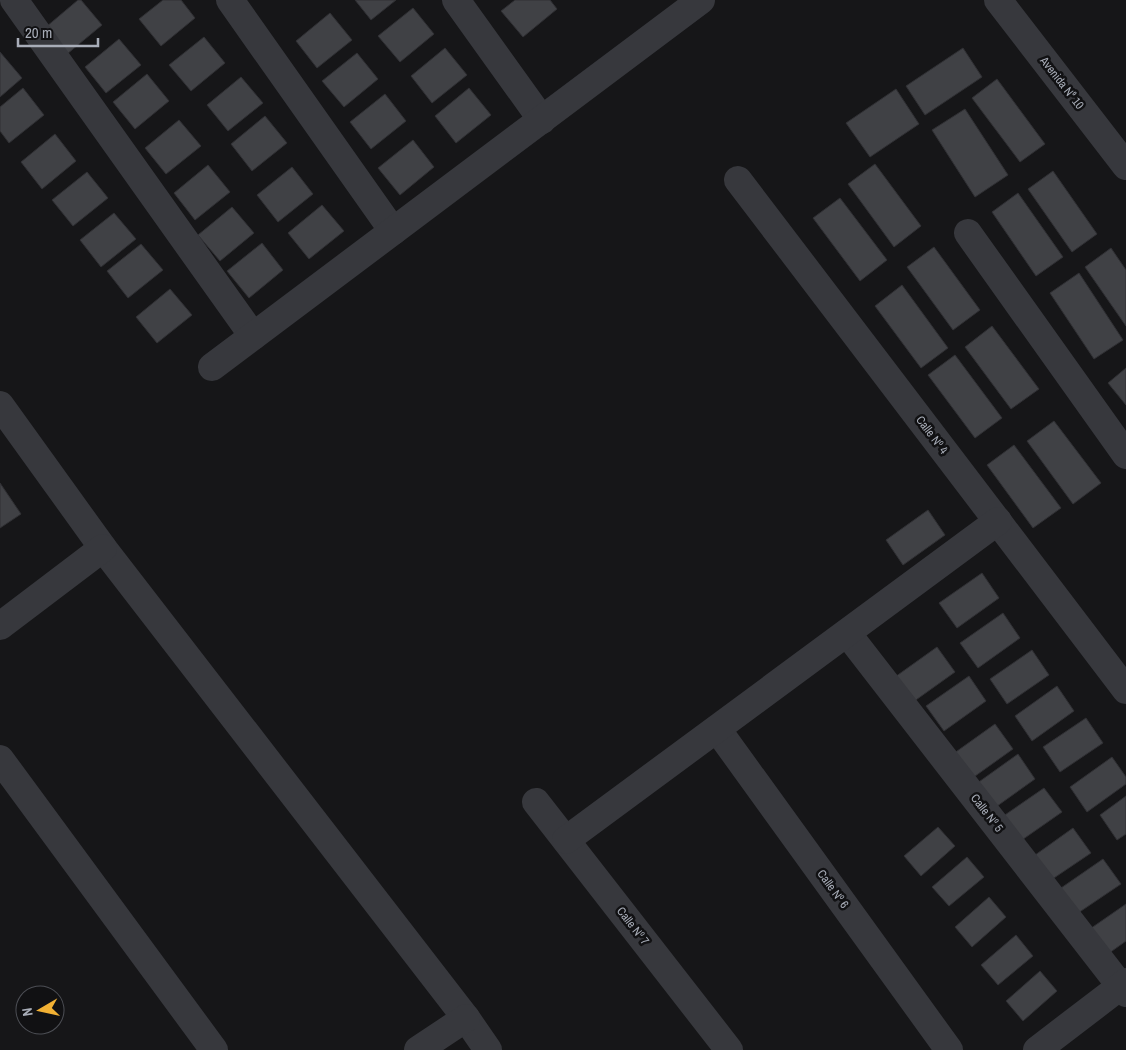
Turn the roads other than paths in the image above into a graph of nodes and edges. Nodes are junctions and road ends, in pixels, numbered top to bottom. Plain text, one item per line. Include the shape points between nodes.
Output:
1 (14, 0) edge
2 (230, 0) edge
3 (456, 0) edge
4 (701, 0) edge
5 (998, 0) edge
6 (542, 120) junction
7 (1126, 166) edge
8 (738, 180) dead end
9 (393, 231) junction
10 (968, 233) dead end
11 (253, 336) junction
12 (212, 367) dead end
13 (0, 405) edge
14 (1126, 455) edge
15 (998, 521) junction
16 (103, 548) junction
17 (0, 626) edge
18 (847, 633) junction
19 (1126, 690) edge
20 (717, 729) junction
21 (0, 760) edge
22 (536, 802) dead end
23 (566, 840) junction
24 (1124, 987) edge
25 (466, 1018) junction
26 (214, 1050) edge
27 (418, 1050) edge
28 (488, 1050) edge
29 (729, 1050) edge
30 (949, 1050) edge
31 (1037, 1050) edge

1 - 11 street
2 - 9 street
3 - 6 street
4 - 6 street
5 - 7 street, Avenida N⁰ 10
6 - 9 street
8 - 15 street, Calle Nº 4
9 - 11 street
10 - 14 street
11 - 12 street
13 - 16 street
15 - 18 street
15 - 19 street, Calle Nº 4
16 - 17 street
16 - 25 street
18 - 20 street
18 - 24 street, Calle Nº 5
20 - 23 street
20 - 30 street, Calle Nº 6
21 - 26 street
22 - 23 street, Calle Nº 7
23 - 29 street, Calle Nº 7
24 - 31 street
25 - 27 street
25 - 28 street

